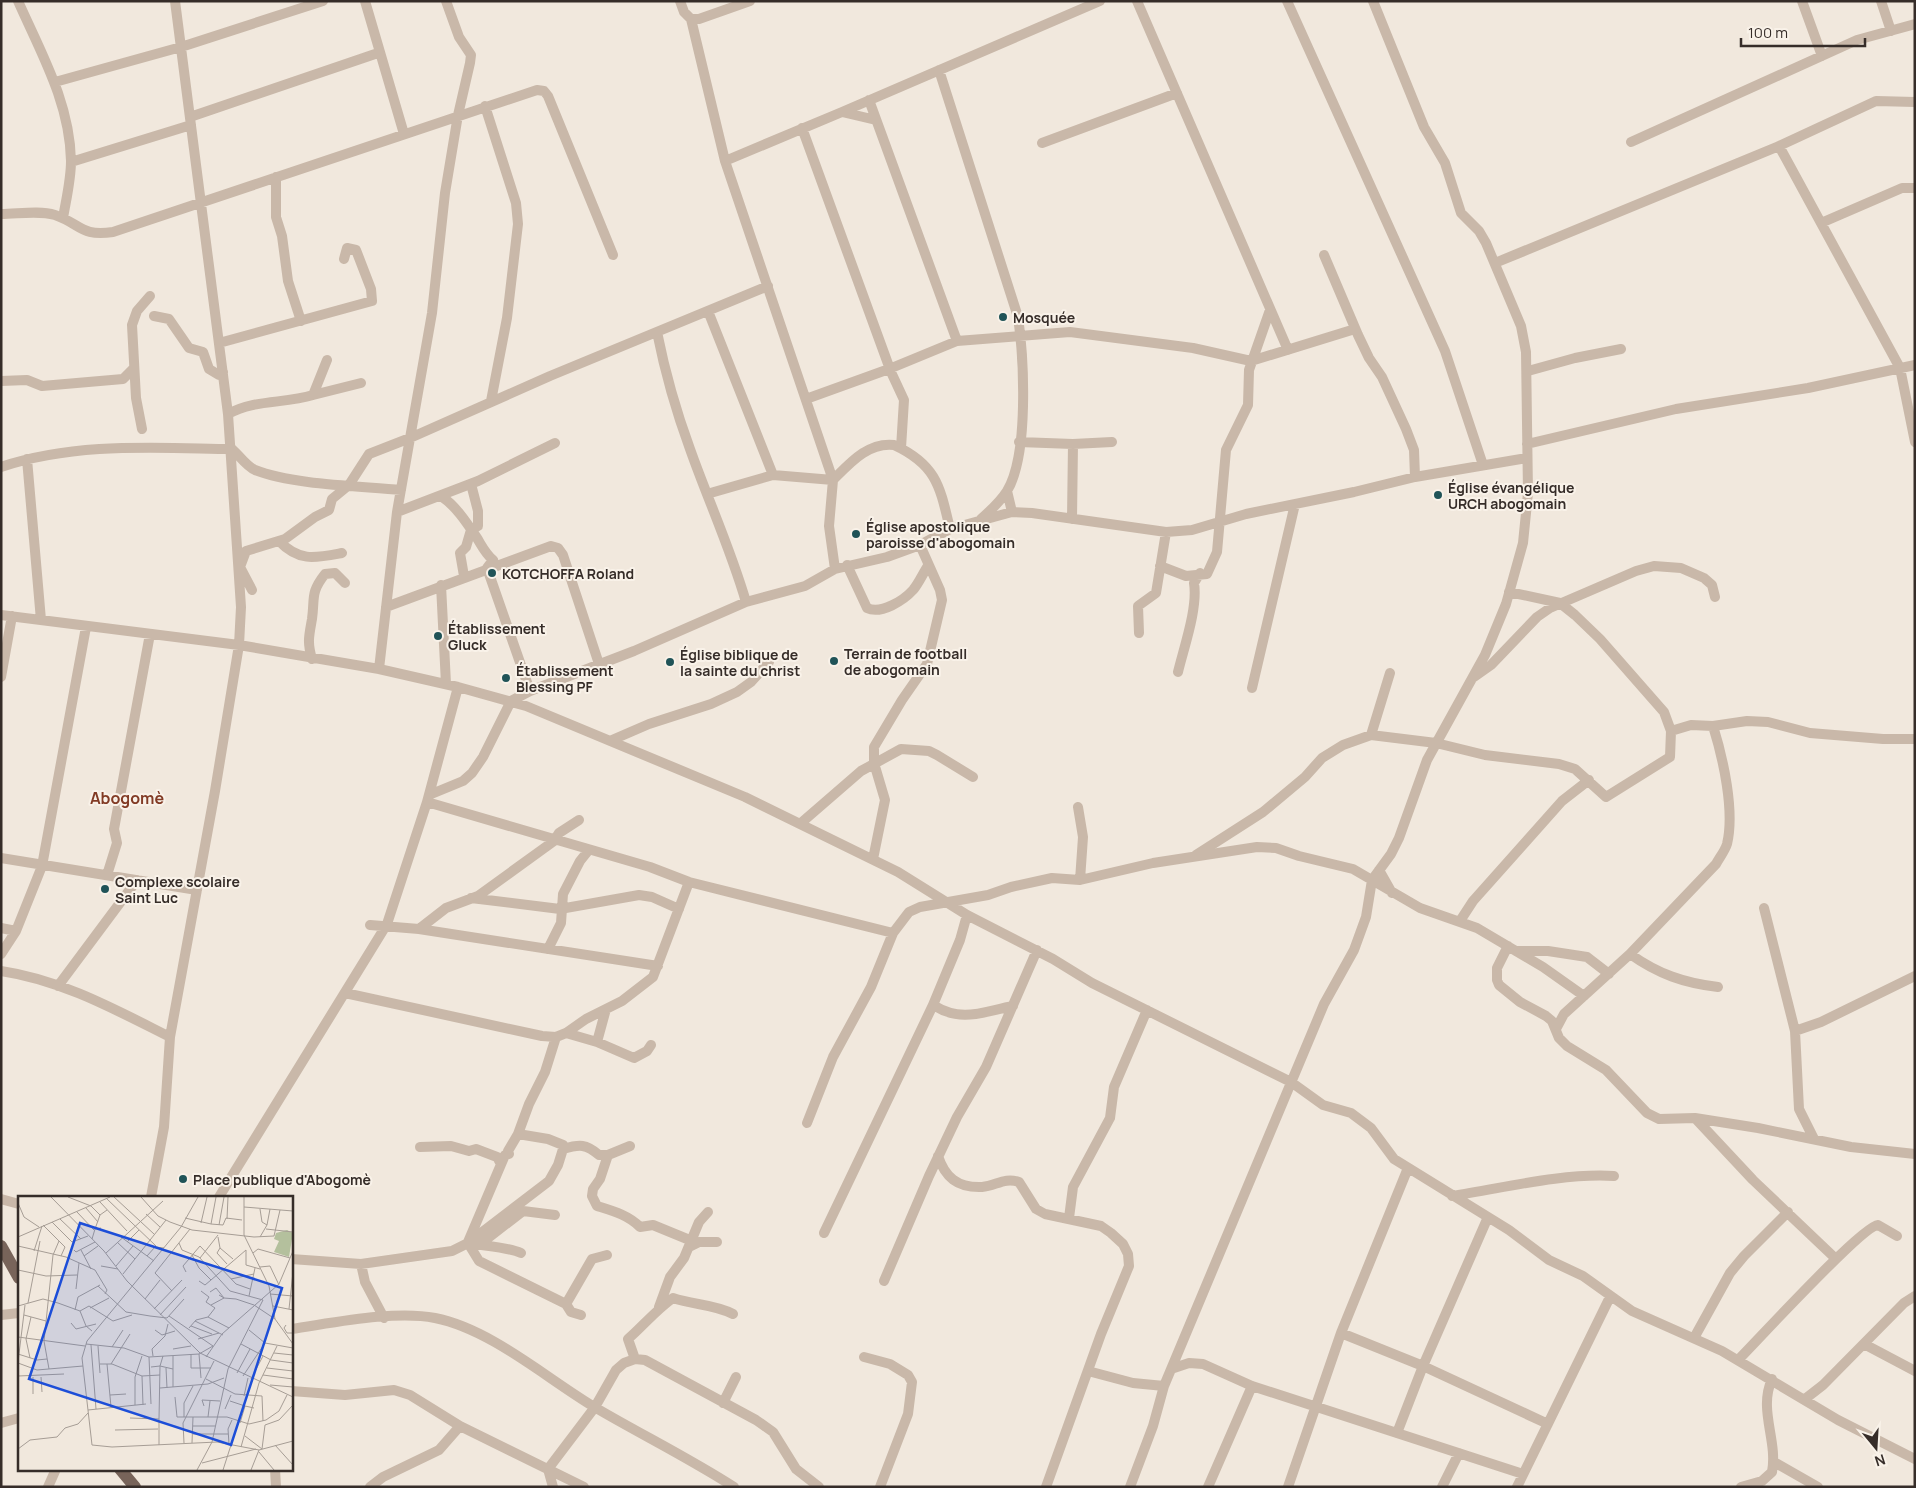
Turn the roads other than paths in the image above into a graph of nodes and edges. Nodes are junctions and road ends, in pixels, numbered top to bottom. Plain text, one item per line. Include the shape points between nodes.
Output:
1 (18, 1) edge
2 (175, 1) edge
3 (323, 1) edge
4 (365, 1) edge
5 (446, 1) edge
6 (680, 1) edge
7 (750, 1) edge
8 (1100, 1) edge
9 (1137, 1) edge
10 (1287, 1) edge
11 (1373, 1) edge
12 (1802, 1) edge
13 (1881, 1) edge
14 (691, 19) junction
15 (1915, 24) edge
16 (1891, 31) junction
17 (181, 47) junction
18 (378, 53) junction
19 (1822, 56) junction
20 (939, 70) junction
21 (54, 82) junction
22 (1177, 93) junction
23 (869, 100) junction
24 (1915, 102) edge
25 (485, 106) junction
26 (842, 112) junction
27 (458, 115) junction
28 (876, 120) junction
29 (190, 121) junction
30 (802, 128) junction
31 (404, 134) junction
32 (1631, 142) dead end
33 (1042, 143) dead end
34 (1779, 146) junction
35 (725, 161) junction
36 (71, 162) junction
37 (276, 177) junction
38 (1915, 188) edge
39 (200, 204) junction
40 (1, 214) edge
41 (63, 218) junction
42 (1821, 223) junction
43 (613, 255) dead end
44 (1324, 255) dead end
45 (344, 259) dead end
46 (1494, 263) junction
47 (768, 286) junction
48 (150, 296) dead end
49 (1270, 310) junction
50 (708, 311) junction
51 (154, 316) dead end
52 (301, 321) junction
53 (1355, 329) junction
54 (657, 332) junction
55 (1020, 335) junction
56 (957, 341) junction
57 (219, 343) junction
58 (1622, 349) dead end
59 (1288, 350) junction
60 (327, 360) dead end
61 (1252, 361) junction
62 (1915, 365) edge
63 (1900, 368) junction
64 (133, 369) junction
65 (889, 369) junction
66 (1528, 371) junction
67 (223, 372) junction
68 (1, 381) edge
69 (362, 384) dead end
70 (313, 395) junction
71 (806, 399) junction
72 (491, 401) junction
73 (228, 414) junction
74 (142, 429) dead end
75 (410, 438) junction
76 (1019, 442) junction
77 (1112, 442) dead end
78 (1915, 442) edge
79 (555, 443) dead end
80 (1073, 444) junction
81 (1527, 444) junction
82 (901, 448) junction
83 (232, 449) junction
84 (27, 458) junction
85 (1527, 458) junction
86 (1483, 464) junction
87 (1, 467) edge
88 (773, 475) junction
89 (1415, 477) junction
90 (833, 480) junction
91 (471, 484) junction
92 (350, 485) junction
93 (401, 490) junction
94 (1007, 491) junction
95 (707, 494) junction
96 (441, 496) junction
97 (1295, 504) junction
98 (397, 512) junction
99 (1012, 512) junction
100 (1072, 519) junction
101 (980, 520) junction
102 (1220, 521) junction
103 (950, 529) junction
104 (471, 530) junction
105 (1166, 532) junction
106 (279, 541) junction
107 (920, 546) junction
108 (342, 553) dead end
109 (847, 565) junction
110 (928, 566) junction
111 (1160, 566) junction
112 (240, 567) junction
113 (487, 568) junction
114 (835, 569) junction
115 (1200, 573) junction
116 (464, 576) junction
117 (345, 583) dead end
118 (441, 585) junction
119 (252, 590) dead end
120 (1509, 592) junction
121 (1715, 597) dead end
122 (746, 602) junction
123 (1560, 603) junction
124 (386, 607) junction
125 (1, 615) edge
126 (12, 616) junction
127 (41, 620) junction
128 (86, 627) junction
129 (1139, 633) dead end
130 (150, 634) junction
131 (239, 645) junction
132 (312, 659) junction
133 (769, 662) dead end
134 (599, 664) junction
135 (378, 669) junction
136 (1178, 672) dead end
137 (1390, 673) dead end
138 (1, 677) edge
139 (1473, 678) junction
140 (446, 684) junction
141 (458, 687) junction
142 (1252, 688) dead end
143 (530, 691) junction
144 (511, 701) junction
145 (1713, 726) junction
146 (1671, 731) junction
147 (1371, 735) junction
148 (1915, 739) edge
149 (612, 740) junction
150 (1436, 743) junction
151 (874, 763) junction
152 (973, 777) dead end
153 (1588, 780) junction
154 (428, 798) junction
155 (1078, 807) dead end
156 (579, 820) dead end
157 (801, 823) junction
158 (554, 841) junction
159 (588, 851) junction
160 (1193, 856) junction
161 (1, 858) edge
162 (873, 859) junction
163 (42, 866) junction
164 (1379, 870) junction
165 (107, 876) junction
166 (136, 880) junction
167 (1080, 880) junction
168 (1372, 880) junction
169 (689, 882) junction
170 (197, 890) junction
171 (1392, 893) junction
172 (471, 898) junction
173 (948, 901) junction
174 (1764, 908) dead end
175 (564, 909) junction
176 (678, 909) junction
177 (967, 915) junction
178 (1460, 921) junction
179 (370, 924) dead end
180 (387, 924) junction
181 (1, 928) edge
182 (419, 929) junction
183 (16, 931) junction
184 (893, 933) junction
185 (548, 949) junction
186 (1512, 949) junction
187 (1037, 950) junction
188 (1548, 951) junction
189 (1, 954) edge
190 (1630, 954) junction
191 (658, 966) junction
192 (1, 971) edge
193 (1609, 974) junction
194 (1555, 975) junction
195 (1915, 976) edge
196 (58, 986) junction
197 (1718, 987) dead end
198 (345, 993) junction
199 (1584, 996) junction
200 (933, 1005) junction
201 (1013, 1006) junction
202 (606, 1009) junction
203 (1147, 1010) junction
204 (1556, 1029) junction
205 (1795, 1031) junction
206 (561, 1035) junction
207 (170, 1037) junction
208 (597, 1042) junction
209 (651, 1044) dead end
210 (1291, 1082) junction
211 (1696, 1118) junction
212 (807, 1123) dead end
213 (518, 1134) junction
214 (1814, 1139) junction
215 (630, 1146) dead end
216 (420, 1147) dead end
217 (564, 1149) junction
218 (1915, 1154) edge
219 (608, 1155) junction
220 (938, 1156) junction
221 (501, 1164) junction
222 (1408, 1168) junction
223 (1614, 1176) dead end
224 (151, 1196) edge
225 (220, 1196) edge
226 (1452, 1196) junction
227 (1, 1199) edge
228 (18, 1204) edge
229 (708, 1212) dead end
230 (1788, 1212) junction
231 (555, 1215) dead end
232 (1488, 1217) junction
233 (1069, 1218) junction
234 (824, 1233) dead end
235 (1897, 1236) dead end
236 (717, 1242) dead end
237 (468, 1243) junction
238 (690, 1244) junction
239 (479, 1245) junction
240 (1, 1246) edge
241 (521, 1253) dead end
242 (607, 1254) dead end
243 (1835, 1258) junction
244 (292, 1259) edge
245 (361, 1264) junction
246 (18, 1276) edge
247 (884, 1281) dead end
248 (1915, 1296) edge
249 (1610, 1297) junction
250 (566, 1304) junction
251 (659, 1308) junction
252 (18, 1313) edge
253 (733, 1314) dead end
254 (1, 1315) edge
255 (581, 1315) dead end
256 (384, 1318) junction
257 (292, 1329) edge
258 (1341, 1333) junction
259 (1694, 1338) junction
260 (1864, 1344) junction
261 (864, 1357) dead end
262 (635, 1359) junction
263 (1738, 1360) junction
264 (1423, 1366) junction
265 (1174, 1368) junction
266 (1088, 1371) junction
267 (1915, 1371) edge
268 (736, 1376) dead end
269 (1772, 1379) junction
270 (1164, 1386) junction
271 (1252, 1386) junction
272 (292, 1391) edge
273 (1805, 1399) junction
274 (723, 1403) junction
275 (595, 1407) junction
276 (1317, 1407) junction
277 (18, 1418) edge
278 (1, 1423) edge
279 (1548, 1424) junction
280 (460, 1426) junction
281 (1397, 1433) junction
282 (1459, 1453) junction
283 (1915, 1459) edge
284 (1773, 1467) junction
285 (548, 1469) junction
286 (56, 1470) edge
287 (121, 1470) edge
288 (275, 1470) edge
289 (1523, 1474) junction
290 (48, 1487) edge
291 (136, 1487) edge
292 (276, 1487) edge
293 (370, 1487) edge
294 (553, 1487) edge
295 (584, 1487) edge
296 (734, 1487) edge
297 (818, 1487) edge
298 (880, 1487) edge
299 (1046, 1487) edge
300 (1130, 1487) edge
301 (1208, 1487) edge
302 (1288, 1487) edge
303 (1442, 1487) edge
304 (1517, 1487) edge
305 (1741, 1487) edge
306 (1771, 1487) edge
307 (1818, 1487) edge

1 - 21 street
2 - 17 street
3 - 17 street
4 - 18 street
5 - 27 street via 459,37 471,55
6 - 14 street
7 - 14 street via 700,20
8 - 20 street
9 - 22 street
10 - 86 street via 1444,351
11 - 46 street via 1424,127 1445,164 1460,213 1479,231
12 - 19 street
13 - 16 street
14 - 35 street
15 - 16 street
16 - 19 street via 1857,40
17 - 21 street
17 - 29 street
18 - 29 street
18 - 31 street
19 - 32 street
20 - 23 street
20 - 55 street via 1018,317
21 - 36 street via 68,126
22 - 33 street
22 - 49 street
23 - 26 street
23 - 28 street
24 - 34 street via 1876,101
25 - 27 street
25 - 43 street via 537,90 544,91
25 - 72 street via 516,203 518,224 507,318
26 - 28 street
26 - 30 street
27 - 31 street
27 - 75 street via 432,313
28 - 56 street
29 - 36 street
29 - 39 street
30 - 35 street
30 - 65 street
31 - 37 street
34 - 42 street
34 - 46 street
35 - 47 street
36 - 41 street
37 - 39 street
37 - 52 street via 276,217 288,280
38 - 42 street via 1902,188
39 - 41 street via 98,234 84,232
39 - 57 street
40 - 41 street via 42,213
42 - 63 street
44 - 53 street
45 - 52 street via 347,248 356,250 371,289 372,301
46 - 66 street via 1521,326
47 - 50 street
47 - 71 street
48 - 64 street via 137,311 132,325
49 - 59 street
49 - 61 street
50 - 54 street
50 - 88 street
51 - 67 street via 169,318 189,348 203,352 209,369 219,375
52 - 57 street
53 - 59 street
53 - 89 street via 1406,429 1414,450
54 - 72 street
54 - 95 street via 670,389
55 - 56 street
55 - 61 street via 1070,332 1194,348
55 - 76 street
56 - 65 street
57 - 67 street
58 - 66 street
59 - 61 street
60 - 70 street
61 - 102 street via 1248,405 1226,450
62 - 63 street
63 - 78 street
63 - 81 street via 1808,388 1676,409
64 - 68 street via 123,379 42,386 28,380
64 - 74 street
65 - 71 street
65 - 82 street via 904,400
66 - 81 street
67 - 73 street
69 - 70 street
70 - 73 street via 242,406
71 - 90 street
72 - 75 street
73 - 83 street
75 - 92 street via 369,454
75 - 93 street
76 - 80 street
76 - 94 street via 1017,464
77 - 80 street
79 - 91 street
80 - 100 street
81 - 85 street
82 - 90 street via 888,444 859,454
82 - 103 street via 936,479
83 - 84 street via 104,448
83 - 92 street via 254,470
83 - 112 street
84 - 87 street
84 - 127 street
85 - 86 street
85 - 120 street via 1528,493 1523,544
86 - 89 street
88 - 90 street
88 - 95 street
89 - 97 street
90 - 114 street via 829,526
91 - 96 street
91 - 104 street via 478,510 478,526
92 - 93 street
92 - 106 street via 332,499 329,510
93 - 98 street
94 - 99 street
94 - 101 street
95 - 122 street
96 - 98 street
96 - 104 street via 453,504
97 - 102 street
97 - 142 street
98 - 124 street
99 - 100 street
99 - 101 street
100 - 105 street
101 - 103 street
102 - 105 street via 1192,530
102 - 115 street via 1217,552 1207,574
103 - 107 street
104 - 113 street via 493,560
104 - 116 street via 466,548 460,553
105 - 111 street
106 - 108 street via 288,551 302,558
106 - 112 street via 246,551
107 - 109 street
107 - 110 street
109 - 110 street via 865,604 872,611 882,609 913,590
109 - 114 street
110 - 151 street via 942,600 927,664 881,733 874,747
111 - 115 street via 1186,576
111 - 129 street via 1156,593 1138,606
112 - 119 street
112 - 131 street
113 - 116 street
113 - 134 street via 551,546 558,548
113 - 143 street
114 - 122 street via 805,586
115 - 136 street via 1194,583
116 - 118 street
117 - 132 street via 335,573 325,574 316,585 307,642
118 - 124 street
118 - 140 street
120 - 123 street
120 - 139 street
121 - 123 street via 1712,585 1704,578 1665,565 1636,572
122 - 134 street
123 - 139 street via 1537,617 1491,665
123 - 146 street via 1600,639 1664,712
124 - 135 street
125 - 126 street
126 - 127 street
126 - 138 street
127 - 128 street
128 - 130 street
128 - 163 street
130 - 131 street
130 - 165 street via 114,829 117,843
131 - 132 street
131 - 170 street
132 - 135 street
133 - 149 street via 737,692
134 - 143 street
135 - 140 street
137 - 147 street
139 - 150 street
140 - 141 street
141 - 144 street
141 - 154 street
143 - 144 street
144 - 149 street
144 - 154 street via 472,772
145 - 146 street via 1691,725
145 - 148 street via 1747,721 1768,722 1810,733
145 - 190 street via 1728,806 1726,847 1716,864
146 - 153 street via 1670,757 1630,784 1606,797
147 - 150 street
147 - 160 street via 1322,758 1263,812
149 - 157 street
150 - 153 street via 1485,755 1559,764 1575,769
150 - 164 street via 1392,854
151 - 152 street via 902,749 929,751
151 - 157 street
151 - 162 street via 885,800
153 - 178 street via 1562,801 1473,901
154 - 158 street
154 - 180 street
155 - 167 street via 1083,838
156 - 158 street via 559,833
157 - 162 street
158 - 159 street
158 - 172 street
159 - 169 street via 650,867
159 - 175 street via 563,894
160 - 167 street
160 - 168 street via 1257,847 1276,848 1353,869
161 - 163 street
162 - 173 street
163 - 165 street
163 - 183 street
164 - 168 street
164 - 171 street
165 - 166 street
166 - 170 street
166 - 196 street
167 - 173 street via 1052,878 988,895
168 - 171 street
168 - 210 street via 1366,917 1354,950 1324,1004
169 - 176 street
169 - 184 street
170 - 207 street
171 - 178 street via 1420,908
172 - 175 street
172 - 182 street via 446,908
173 - 177 street
173 - 184 street via 908,912
174 - 205 street
175 - 176 street via 639,895 652,897
175 - 185 street
176 - 191 street
177 - 187 street
177 - 200 street
178 - 186 street
179 - 180 street
180 - 182 street
180 - 198 street
181 - 183 street
182 - 185 street
183 - 189 street
184 - 212 street via 871,987 833,1056
185 - 191 street
186 - 188 street
186 - 194 street
186 - 204 street via 1497,968 1499,985 1520,1002 1546,1016
187 - 201 street
187 - 203 street via 1092,983
188 - 193 street via 1587,957
188 - 194 street
190 - 193 street
190 - 197 street via 1673,978
191 - 202 street via 654,977 645,985
192 - 196 street via 28,975
193 - 199 street
194 - 199 street
195 - 205 street via 1821,1022
196 - 207 street via 110,1006
198 - 206 street via 542,1036
198 - 225 street
199 - 204 street via 1564,1014
200 - 201 street via 947,1014 959,1016
200 - 234 street
201 - 220 street via 986,1068 956,1116
202 - 206 street
202 - 208 street
203 - 210 street
203 - 233 street via 1114,1087 1110,1118 1073,1187
204 - 211 street via 1567,1046 1606,1070 1647,1113 1659,1119
205 - 214 street via 1799,1109
206 - 208 street
206 - 213 street
207 - 224 street via 164,1127
208 - 209 street via 634,1058 647,1051
210 - 222 street via 1323,1106 1352,1113 1371,1128 1390,1155
210 - 265 street
211 - 214 street
211 - 230 street via 1753,1180
213 - 217 street via 548,1139 563,1145
213 - 221 street
214 - 218 street
215 - 219 street
216 - 221 street via 451,1146 469,1152 476,1149 497,1157
217 - 219 street via 578,1144 588,1146 599,1155
217 - 237 street via 549,1181
219 - 238 street via 593,1189 592,1196 597,1206 618,1212 640,1227 653,1225
220 - 233 street via 947,1177 981,1187 1012,1179 1024,1187 1036,1209
220 - 247 street
221 - 237 street
222 - 226 street
222 - 258 street
223 - 226 street via 1564,1178
226 - 232 street
227 - 228 street
229 - 238 street via 699,1222
230 - 243 street
230 - 259 street via 1730,1273
231 - 239 street via 523,1211
232 - 249 street via 1549,1260 1583,1276
232 - 264 street
233 - 266 street via 1101,1226 1123,1244 1128,1254 1129,1266
235 - 243 street via 1874,1225
236 - 238 street
237 - 239 street
237 - 245 street via 452,1251
237 - 250 street via 479,1261
238 - 251 street via 670,1277
239 - 241 street
240 - 246 main road
242 - 250 street via 592,1258
243 - 263 street
244 - 245 street
245 - 256 street via 365,1282
248 - 260 street
249 - 259 street via 1632,1311
249 - 279 street
250 - 255 street via 571,1312
251 - 253 street via 673,1298 720,1307
251 - 262 street via 628,1339
252 - 254 street
256 - 257 street
256 - 275 street via 434,1318 468,1328
258 - 264 street
258 - 276 street
259 - 263 street
260 - 267 street
260 - 273 street via 1823,1386
261 - 298 street via 890,1364 908,1375 912,1382 908,1414
262 - 274 street via 645,1360
262 - 275 street via 624,1362 616,1370
263 - 269 street
264 - 279 street
264 - 281 street
265 - 270 street
265 - 271 street via 1190,1363 1203,1364
266 - 270 street via 1133,1383
266 - 299 street
268 - 274 street
269 - 273 street
269 - 284 street via 1767,1390 1766,1408 1774,1446
270 - 300 street
271 - 276 street
271 - 301 street
272 - 280 street via 345,1395 394,1390 410,1395
273 - 283 street via 1838,1420
274 - 297 street via 772,1432 796,1469
275 - 285 street
275 - 296 street via 702,1465
276 - 281 street
276 - 302 street
277 - 278 street
279 - 289 street
280 - 285 street
280 - 293 street via 439,1450 383,1477
281 - 282 street
282 - 289 street
282 - 303 street
284 - 305 street via 1762,1481
284 - 306 street
284 - 307 street
285 - 294 street
285 - 295 street
286 - 290 street
287 - 291 main road
288 - 292 street
289 - 304 street

